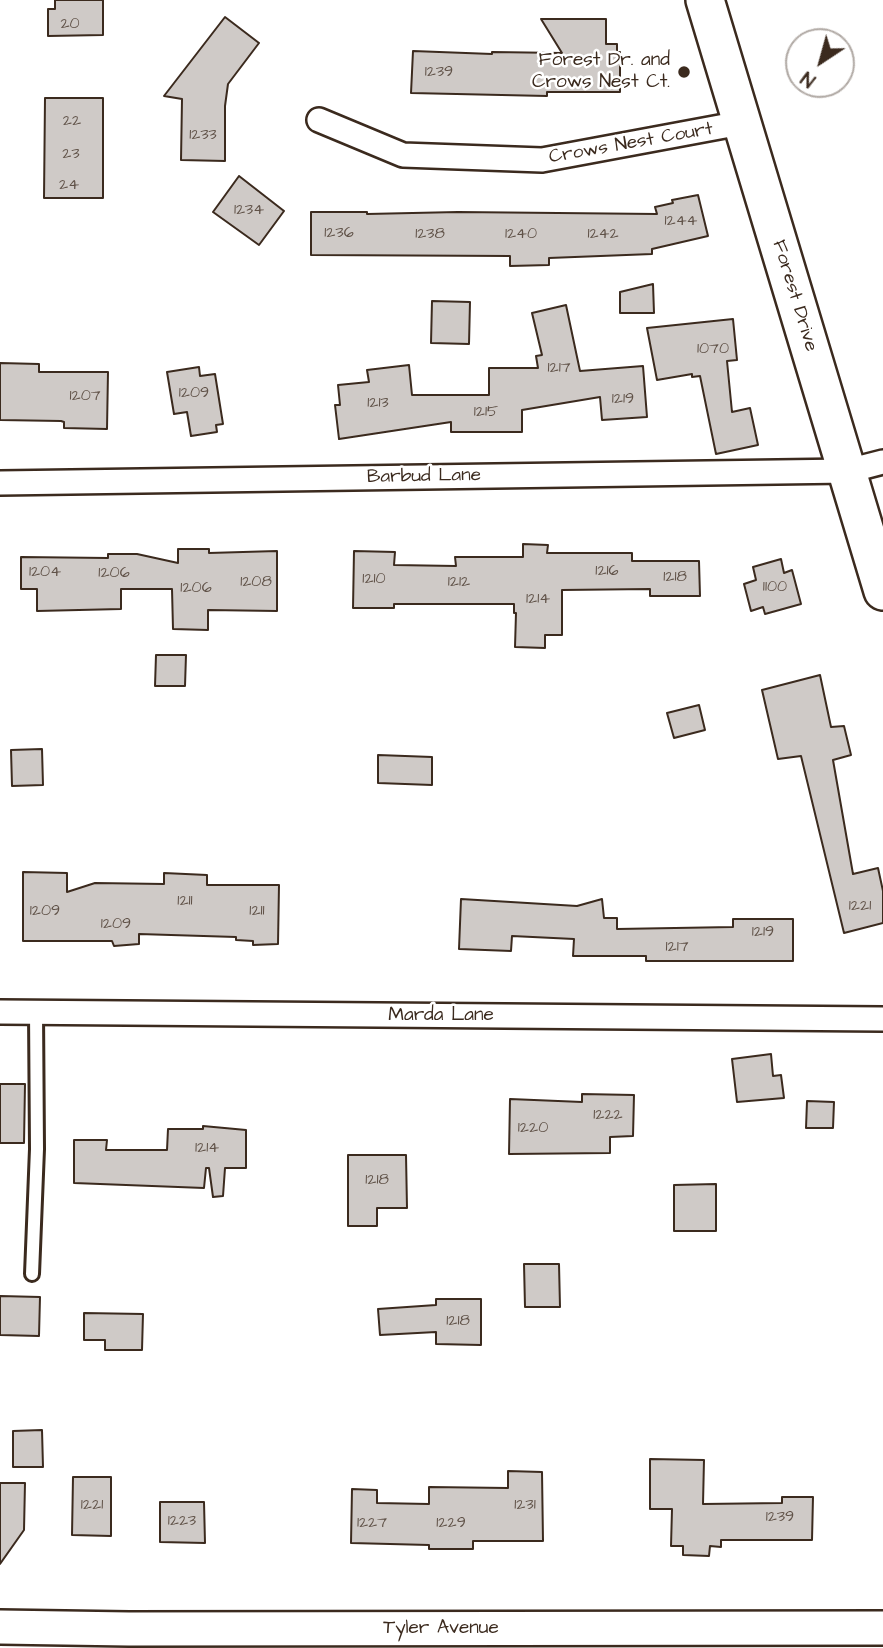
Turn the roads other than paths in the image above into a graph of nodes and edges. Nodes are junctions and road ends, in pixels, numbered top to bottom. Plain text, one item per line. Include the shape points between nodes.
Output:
1 (705, 0) edge
2 (319, 120) dead end
3 (741, 123) junction
4 (883, 462) edge
5 (848, 471) junction
6 (0, 483) edge
7 (883, 592) edge
8 (0, 1012) edge
9 (36, 1012) junction
10 (883, 1019) edge
11 (32, 1274) dead end
12 (0, 1627) edge
13 (883, 1628) edge

1 - 3 main road, Forest Drive
2 - 3 street, Crows Nest Court via 403,155 542,160
3 - 5 main road, Forest Drive
4 - 5 street, Barbud Lane
5 - 6 street, Barbud Lane
5 - 7 main road, Forest Drive
8 - 9 street, Marda Lane
9 - 10 street, Marda Lane
9 - 11 lane
12 - 13 street, Tyler Avenue via 292,1634

